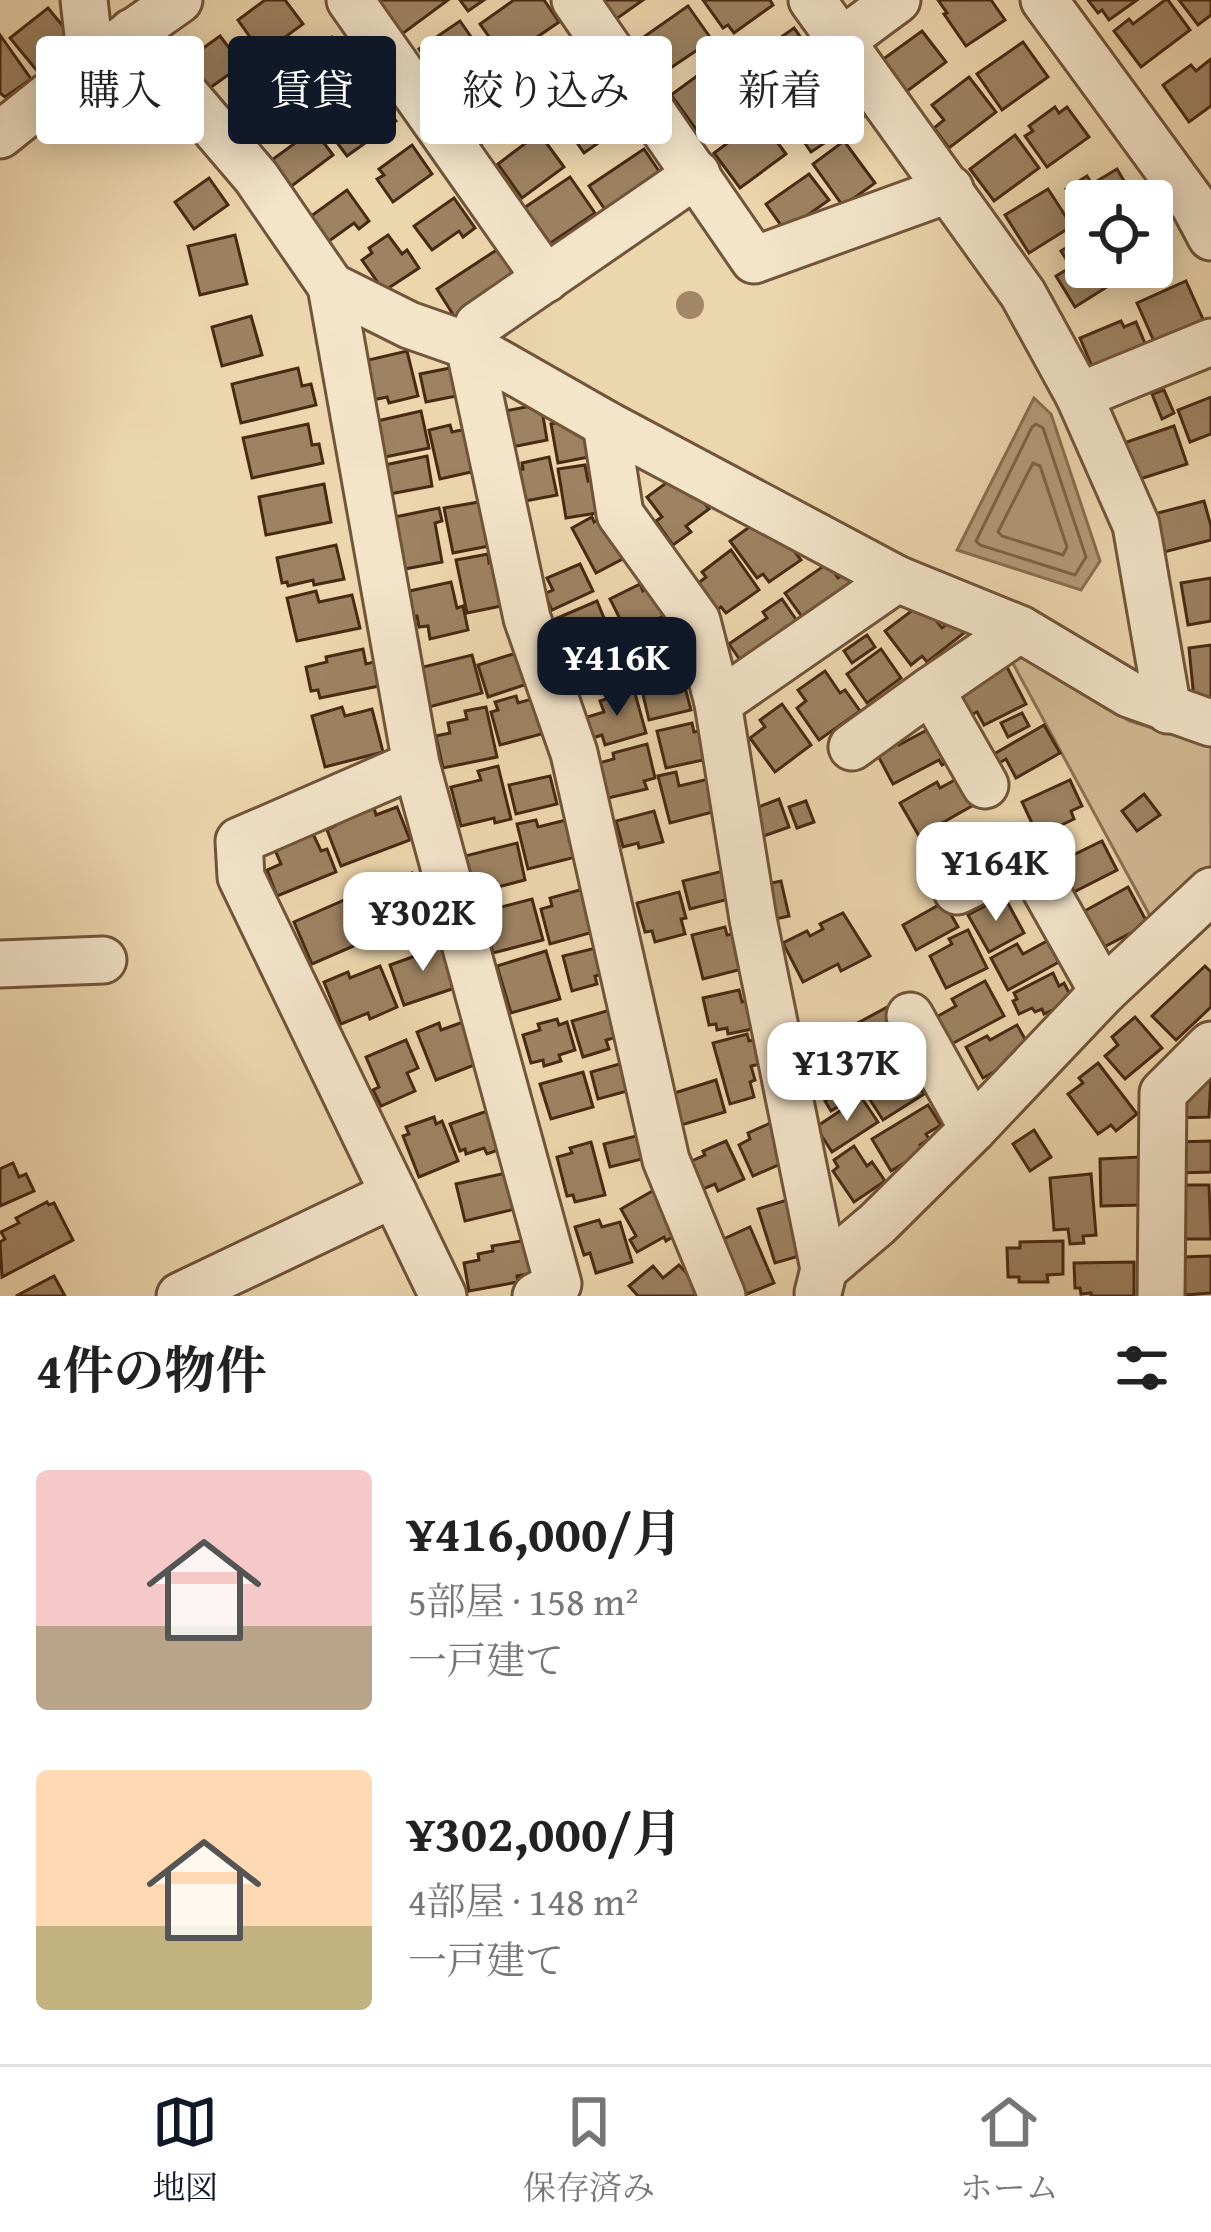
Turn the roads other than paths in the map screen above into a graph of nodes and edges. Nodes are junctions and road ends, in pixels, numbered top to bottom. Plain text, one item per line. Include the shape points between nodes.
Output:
1 (83, 0) edge
2 (179, 0) edge
3 (350, 0) edge
4 (575, 0) edge
5 (812, 0) edge
6 (897, 0) edge
7 (1044, 0) edge
8 (132, 32) junction
9 (88, 36) edge
10 (127, 36) edge
11 (840, 36) edge
12 (848, 36) edge
13 (864, 69) edge
14 (36, 106) edge
15 (0, 135) edge
16 (697, 174) junction
17 (950, 189) junction
18 (1211, 237) edge
19 (546, 279) junction
20 (331, 286) junction
21 (1211, 342) edge
22 (469, 346) junction
23 (1079, 396) junction
24 (606, 424) junction
25 (898, 579) junction
26 (1020, 629) junction
27 (931, 690) junction
28 (718, 703) junction
29 (1168, 710) junction
30 (1211, 723) edge
31 (853, 747) dead end
32 (416, 764) junction
33 (985, 784) dead end
34 (957, 891) dead end
35 (1211, 891) edge
36 (103, 960) dead end
37 (0, 964) edge
38 (1103, 992) junction
39 (910, 1016) dead end
40 (1211, 1046) edge
41 (974, 1129) junction
42 (394, 1194) junction
43 (820, 1283) edge
44 (181, 1296) edge
45 (443, 1296) edge
46 (536, 1296) edge
47 (722, 1296) edge
48 (1161, 1296) edge

1 - 9 street
2 - 8 street
3 - 19 street
4 - 16 street
5 - 11 street
6 - 12 street
7 - 18 street
8 - 10 street
8 - 20 street via 256,177
13 - 17 street
14 - 15 street
16 - 17 street via 754,260
16 - 19 street
17 - 23 street via 1023,294
19 - 22 street via 478,326
20 - 22 street
20 - 32 street
21 - 23 street
22 - 24 street
22 - 47 street via 527,617 574,753 667,1160
23 - 29 street via 1136,525
24 - 25 street
24 - 28 street via 620,514 697,621
25 - 26 street
25 - 28 street
26 - 27 street
26 - 29 street
27 - 31 street
27 - 33 street
28 - 43 street
29 - 30 street
32 - 42 street via 239,841 241,877
32 - 46 street via 558,1284
34 - 38 street via 1027,857
35 - 38 street
36 - 37 street
38 - 41 street
39 - 41 street
40 - 48 street via 1163,1093
41 - 43 street
42 - 44 street
42 - 45 street

